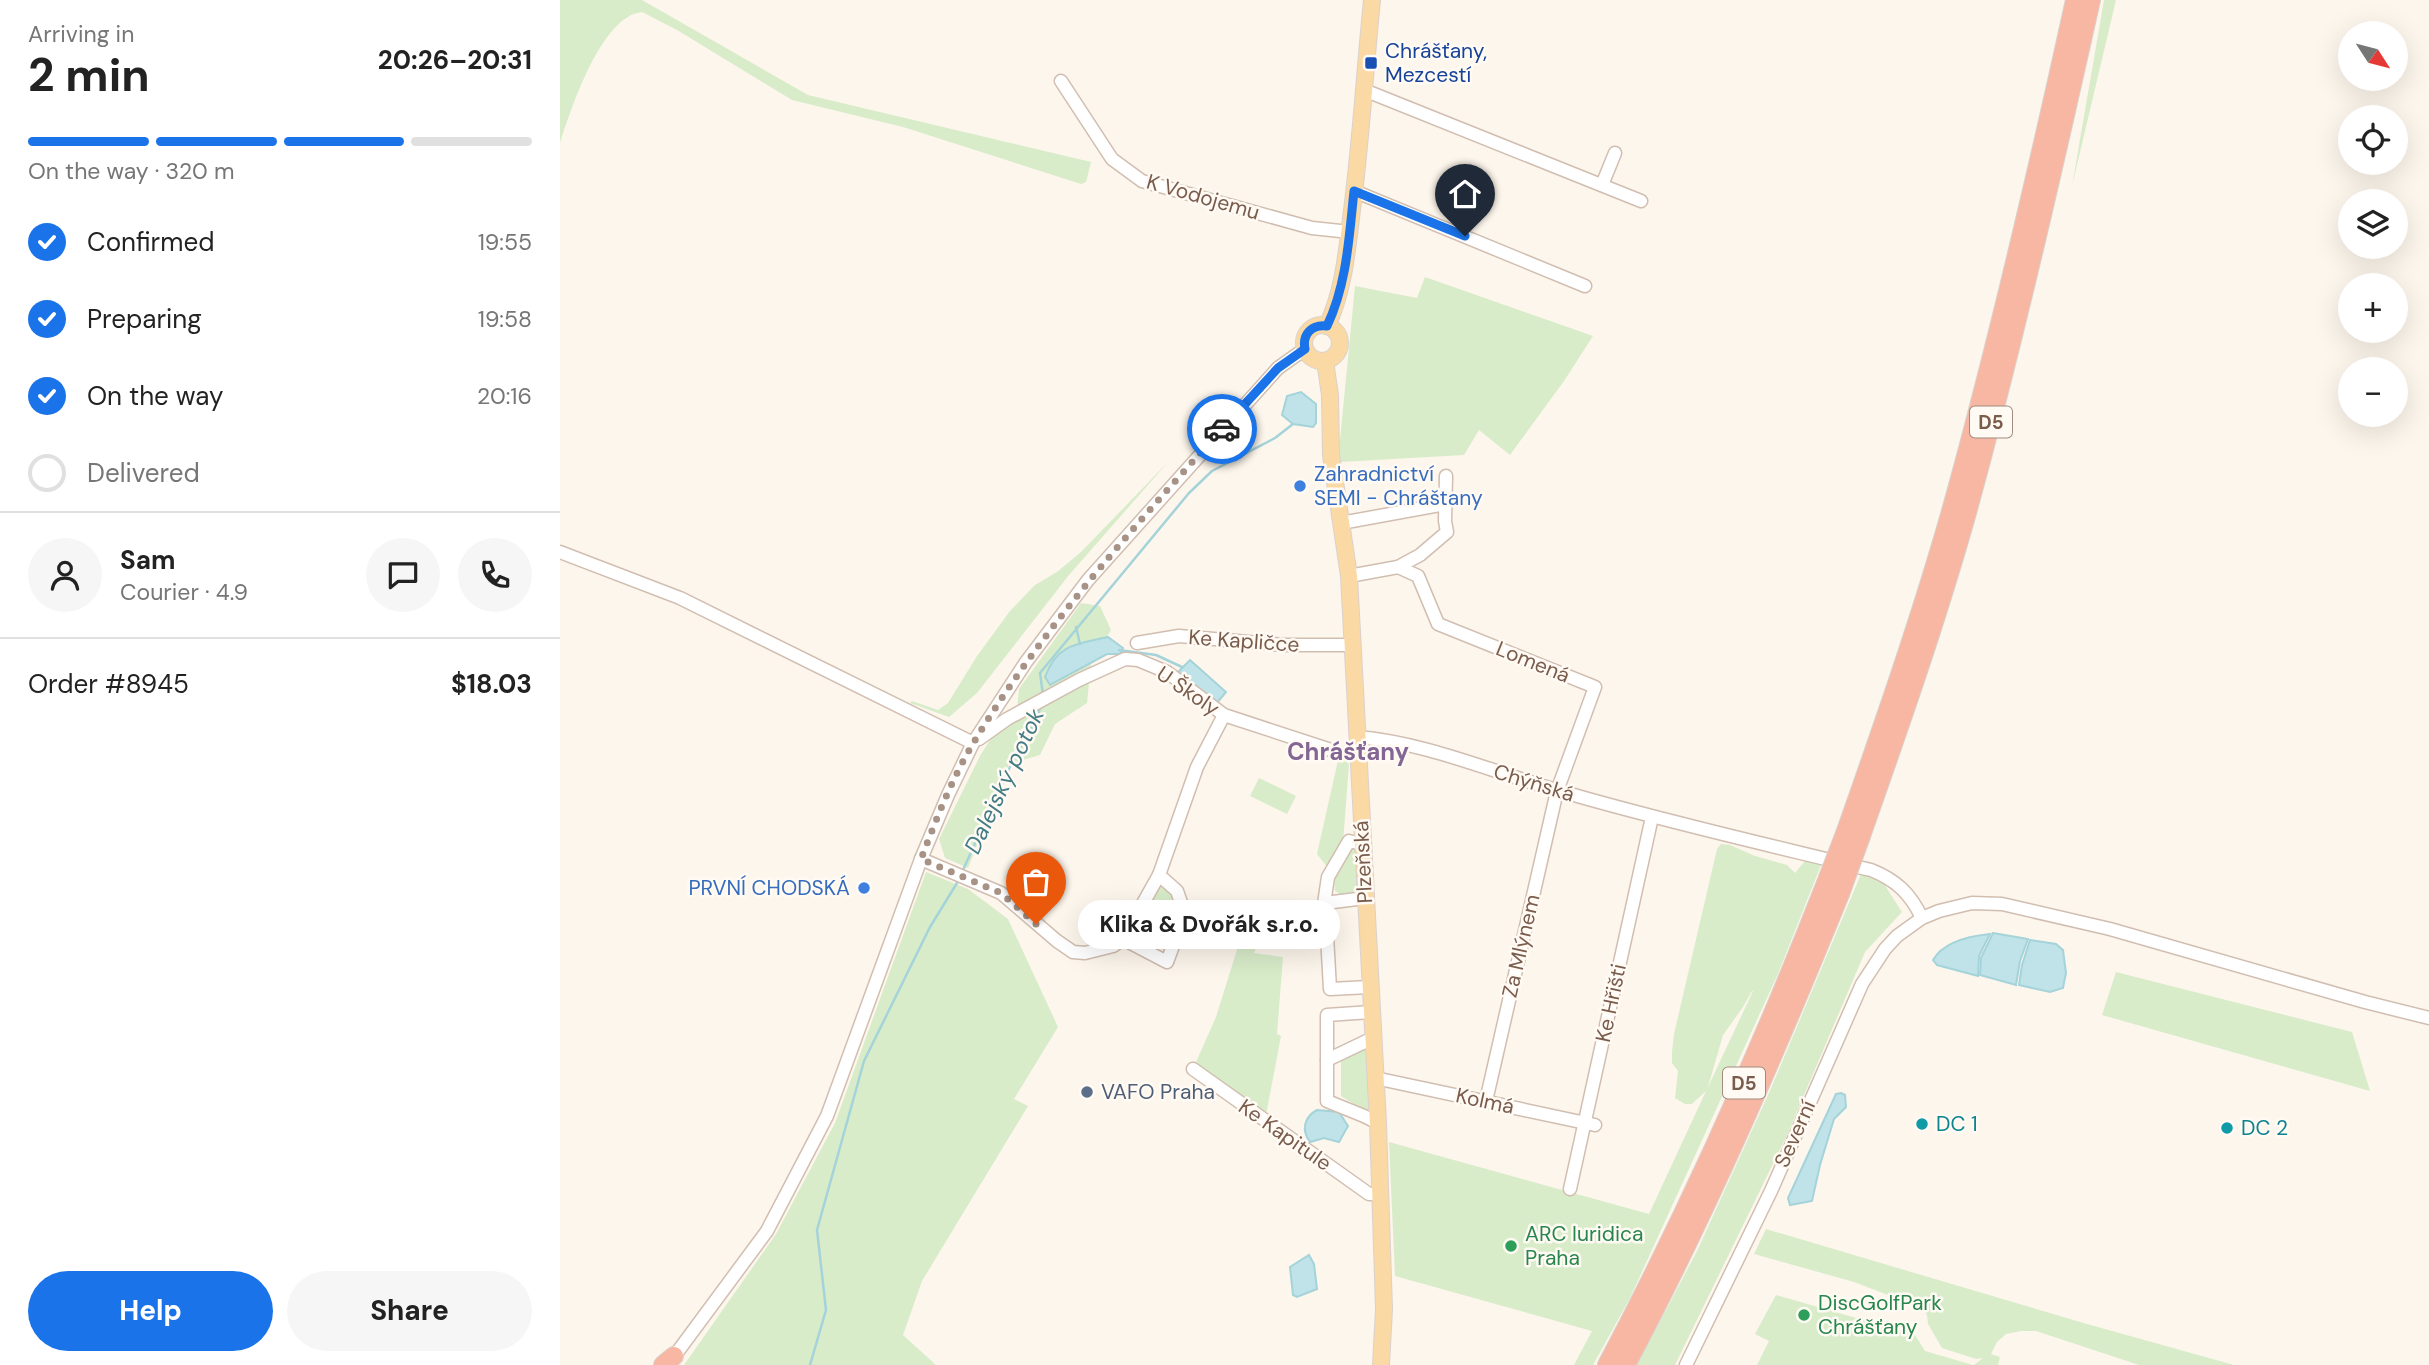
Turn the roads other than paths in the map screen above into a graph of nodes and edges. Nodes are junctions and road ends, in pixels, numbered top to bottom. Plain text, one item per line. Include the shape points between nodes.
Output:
1 (1372, 0) edge
2 (2075, 0) edge
3 (2091, 0) edge
4 (1060, 81) dead end
5 (1364, 90) junction
6 (1615, 153) dead end
7 (1602, 185) junction
8 (1354, 191) junction
9 (1640, 201) dead end
10 (1350, 232) junction
11 (1585, 286) dead end
12 (1327, 326) junction
13 (1305, 349) junction
14 (1325, 361) junction
15 (1446, 476) dead end
16 (1445, 504) junction
17 (1341, 523) junction
18 (560, 552) edge
19 (1398, 567) junction
20 (1349, 576) junction
21 (1137, 643) dead end
22 (1353, 645) junction
23 (1224, 715) junction
24 (1357, 737) junction
25 (973, 743) junction
26 (1337, 752) dead end
27 (1557, 791) junction
28 (1652, 817) junction
29 (1854, 834) junction
30 (1362, 844) junction
31 (921, 859) junction
32 (1159, 875) junction
33 (1832, 891) junction
34 (1365, 898) junction
35 (1325, 903) junction
36 (1922, 918) junction
37 (1123, 939) junction
38 (1369, 987) junction
39 (1371, 1012) junction
40 (2429, 1018) edge
41 (1373, 1038) junction
42 (1327, 1060) junction
43 (1193, 1069) dead end
44 (1376, 1078) junction
45 (1486, 1101) junction
46 (1378, 1124) junction
47 (1590, 1124) junction
48 (1570, 1189) dead end
49 (1380, 1194) junction
50 (668, 1362) edge
51 (1381, 1365) edge
52 (1607, 1365) edge
53 (1626, 1365) edge
54 (1686, 1365) edge

1 - 5 main road
2 - 29 highway, D5 via 2038,171 1953,505
3 - 29 highway, D5 via 2012,341 1967,511 1934,622
4 - 10 street, K Vodojemu via 1112,159 1142,181 1312,228
5 - 7 street
5 - 8 main road
6 - 7 street
7 - 9 street
8 - 10 main road
8 - 11 street
10 - 12 main road via 1340,293
12 - 13 main road via 1307,333
12 - 14 main road, Plzeňská via 1337,334 1339,345
13 - 14 main road via 1312,358
13 - 25 street via 1278,368 1088,580
14 - 17 main road, Plzeňská
15 - 16 street
16 - 17 street
16 - 19 street via 1447,532
17 - 20 main road, Plzeňská
18 - 25 street via 680,598
19 - 20 street
19 - 27 street, Lomená via 1418,576 1438,624 1595,687
20 - 22 main road, Plzeňská
21 - 22 street, Ke Kapličce via 1179,636 1283,645
22 - 24 main road, Plzeňská
23 - 25 street, U Školy via 1167,671 1125,659 1007,719
23 - 26 street, U Školy
23 - 32 street via 1198,766
24 - 27 street, Chýňská via 1411,744
24 - 30 main road, Plzeňská
25 - 31 street
27 - 28 street, Chýňská
27 - 45 street, Za Mlýnem
28 - 36 street, Chýňská via 1871,870 1902,887
28 - 47 street, Ke Hřišti
29 - 33 highway, D5, bridge
30 - 34 main road, Plzeňská
30 - 35 street via 1349,841 1328,877
31 - 37 street via 1001,893 1073,952 1113,946
31 - 50 street via 827,1116 767,1231
32 - 37 street
32 - 37 street via 1177,891 1185,914 1167,962
33 - 52 highway, D5 via 1707,1165
33 - 53 highway, D5 via 1769,1066
34 - 35 street
34 - 38 main road, Plzeňská
35 - 38 street via 1322,916 1330,989
36 - 40 street, Severní via 1972,903 2002,904 2110,929
36 - 54 street, Severní via 1885,949 1862,984 1771,1191
38 - 39 main road, Plzeňská
39 - 41 main road, Plzeňská
39 - 42 street via 1327,1014
41 - 42 street
41 - 44 main road, Plzeňská
42 - 46 street via 1327,1101
43 - 49 street, Ke Kapitule via 1369,1194
44 - 45 street, Kolmá
44 - 46 main road, Plzeňská
45 - 47 street, Kolmá
46 - 49 main road, Plzeňská
47 - 48 street, Ke Hřišti
49 - 51 main road, Plzeňská

